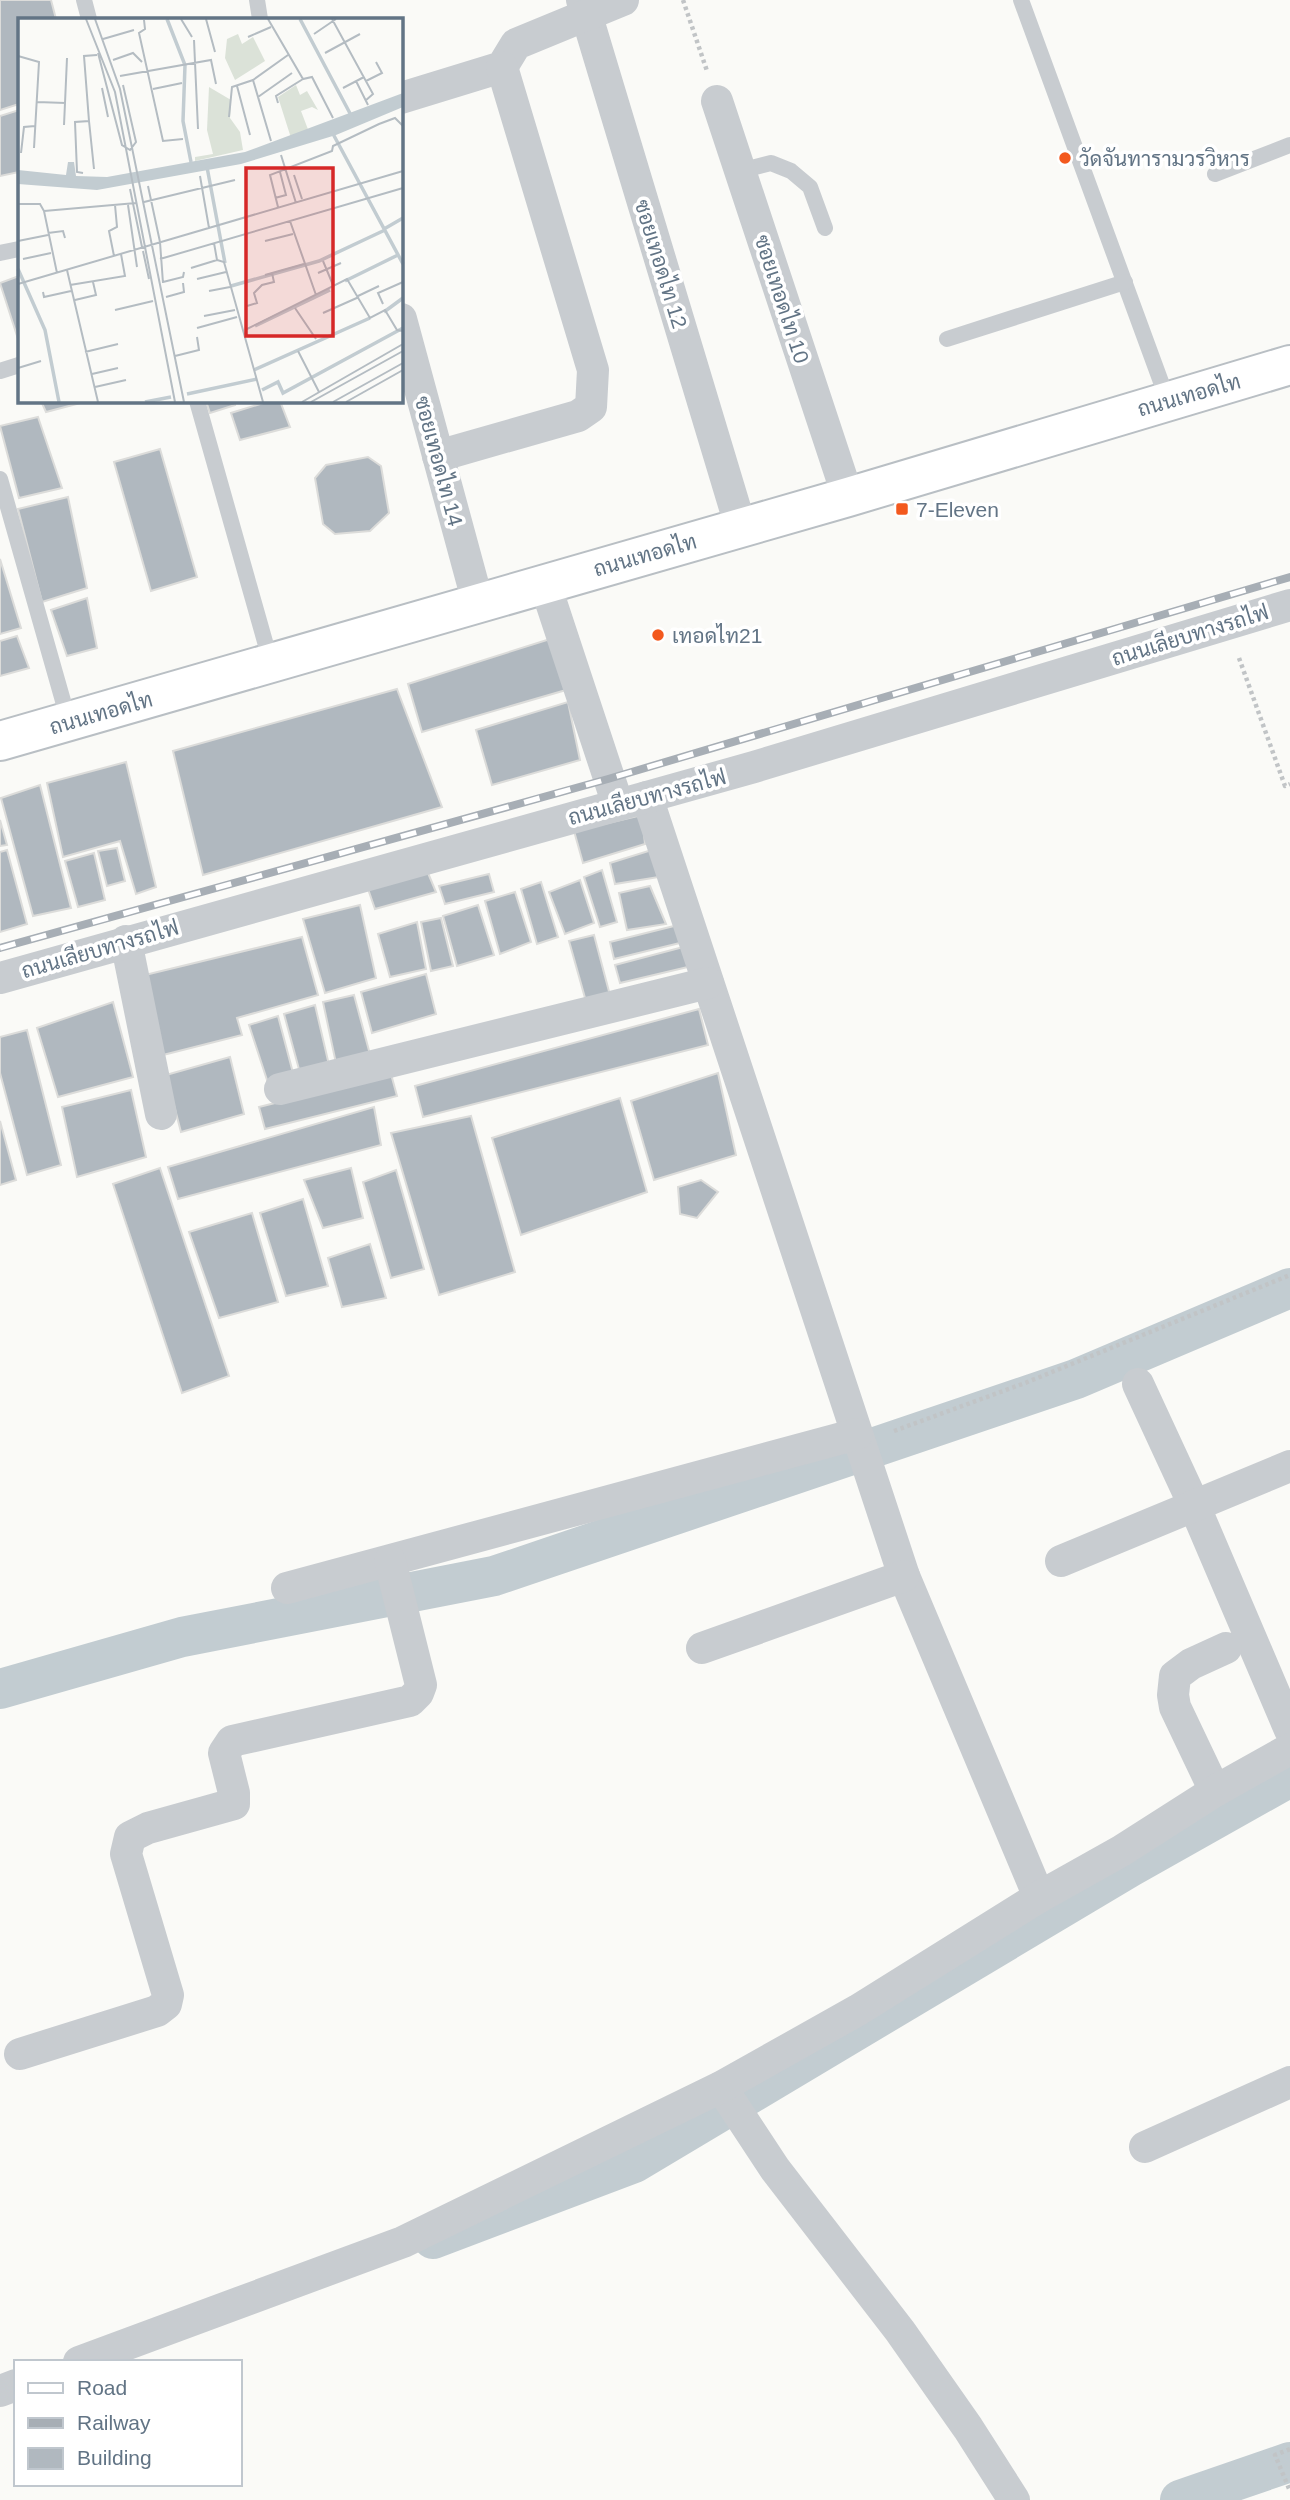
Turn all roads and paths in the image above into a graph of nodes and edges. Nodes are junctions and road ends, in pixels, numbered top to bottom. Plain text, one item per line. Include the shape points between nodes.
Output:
1 (84, 0) edge
2 (257, 0) edge
3 (623, 0) edge
4 (683, 0) edge
5 (1021, 0) edge
6 (584, 7) edge
7 (89, 18) edge
8 (260, 18) edge
9 (509, 56) junction
10 (402, 98) edge
11 (717, 101) joint
12 (1290, 145) edge
13 (740, 171) junction
14 (1215, 174) dead end
15 (825, 228) dead end
16 (18, 249) edge
17 (0, 253) edge
18 (1125, 282) junction
19 (402, 323) edge
20 (947, 339) dead end
21 (18, 365) edge
22 (1290, 365) edge
23 (0, 371) edge
24 (1168, 401) junction
25 (197, 402) edge
26 (438, 456) junction
27 (0, 479) edge
28 (848, 497) junction
29 (741, 527) junction
30 (545, 584) junction
31 (478, 603) junction
32 (1290, 605) edge
33 (1227, 624) junction
34 (271, 663) junction
35 (69, 722) junction
36 (0, 741) edge
37 (1290, 784) edge
38 (632, 801) junction
39 (126, 941) junction
40 (0, 978) edge
41 (708, 983) junction
42 (280, 1089) dead end
43 (162, 1114) dead end
44 (1290, 1275) edge
45 (1138, 1384) dead end
46 (862, 1448) junction
47 (1290, 1466) edge
48 (1194, 1505) junction
49 (1061, 1561) dead end
50 (904, 1576) junction
51 (396, 1585) junction
52 (287, 1588) dead end
53 (702, 1648) dead end
54 (1226, 1648) dead end
55 (1278, 1668) edge
56 (1290, 1730) edge
57 (1290, 1749) edge
58 (1215, 1791) junction
59 (1039, 1897) junction
60 (20, 2054) dead end
61 (1290, 2082) edge
62 (721, 2087) junction
63 (1145, 2147) dead end
64 (84, 2360) edge
65 (1290, 2449) edge
66 (1290, 2491) edge
67 (1014, 2500) edge

1 - 7 lane
2 - 8 lane
3 - 6 street
4 - 11 path
5 - 18 lane
6 - 9 street
6 - 29 street, ซอยเทอดไท 12
9 - 10 street
9 - 26 street via 593,370 591,407 578,416
11 - 13 street, ซอยเทอดไท 10
12 - 14 lane
13 - 15 lane via 771,163 791,171 810,187
13 - 28 street, ซอยเทอดไท 10
16 - 17 lane
18 - 20 lane
18 - 24 lane
19 - 26 street, ซอยเทอดไท 14
21 - 23 lane
22 - 24 main road, ถนนเทอดไท
24 - 28 main road, ถนนเทอดไท
25 - 34 lane
26 - 31 street, ซอยเทอดไท 14
27 - 35 lane
28 - 29 main road, ถนนเทอดไท
29 - 30 main road, ถนนเทอดไท
30 - 31 main road, ถนนเทอดไท
30 - 38 street
31 - 34 main road, ถนนเทอดไท
32 - 33 street, ถนนเลียบทางรถไฟ
33 - 37 path via 1285,786
33 - 38 street, ถนนเลียบทางรถไฟ
34 - 35 main road, ถนนเทอดไท
35 - 36 main road, ถนนเทอดไท
38 - 39 street, ถนนเลียบทางรถไฟ
38 - 41 street
39 - 40 street, ถนนเลียบทางรถไฟ
39 - 43 street
41 - 42 street
41 - 46 street
44 - 46 path
45 - 48 street
46 - 50 street
46 - 51 street
47 - 48 street
48 - 49 street
48 - 55 street
50 - 53 street
50 - 59 street
51 - 52 street
51 - 60 street via 421,1685 418,1693 410,1701 232,1741 225,1753 234,1804 130,1837 126,1854 168,1995 166,2004
54 - 58 street via 1175,1676 1173,1695
55 - 56 street
57 - 58 street
58 - 59 street
59 - 62 street via 859,2010
61 - 63 street
62 - 64 street via 404,2242
62 - 67 street via 775,2169 908,2342
65 - 66 path via 1275,2455

